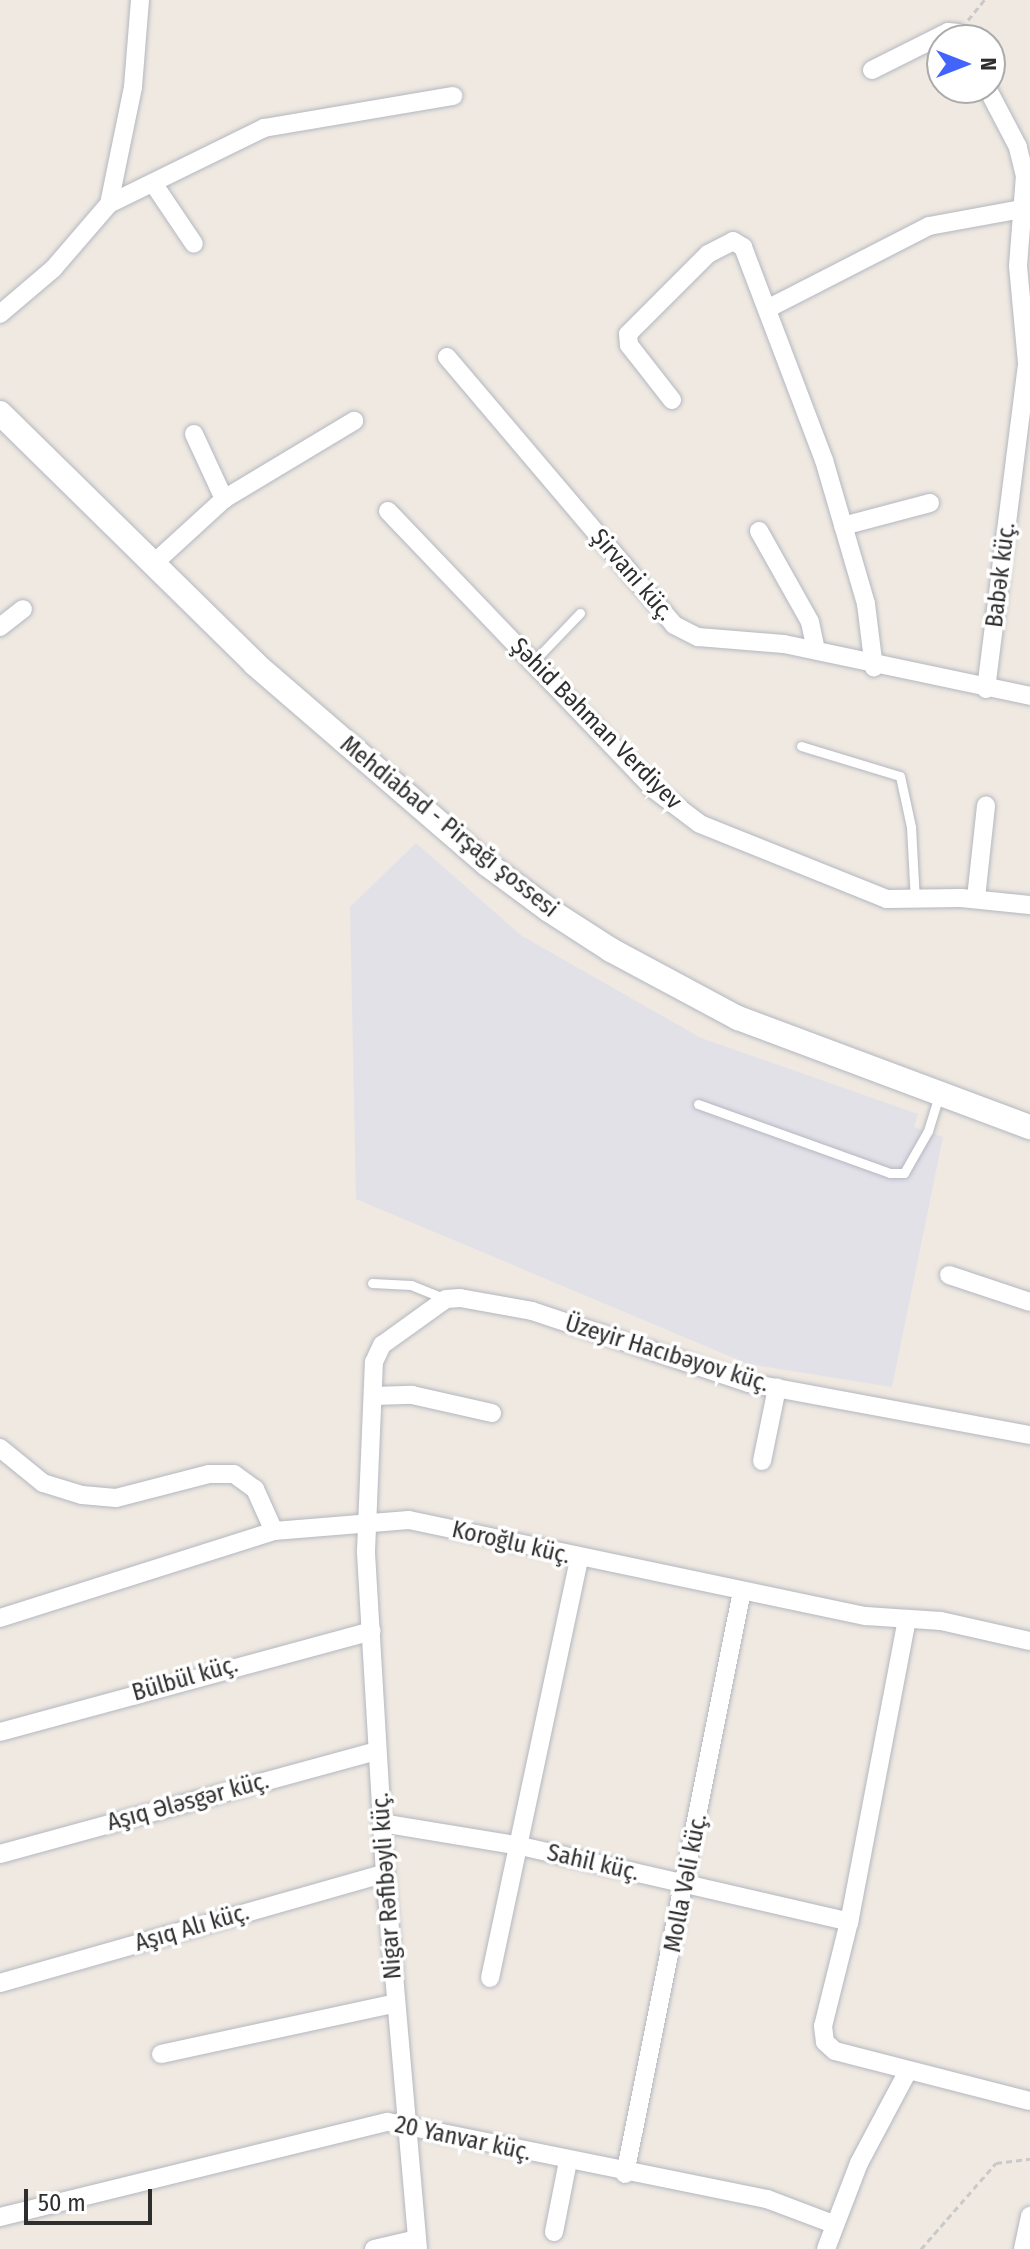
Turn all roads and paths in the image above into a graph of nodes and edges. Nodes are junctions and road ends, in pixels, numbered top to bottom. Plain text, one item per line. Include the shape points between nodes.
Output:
1 (140, 0) edge
2 (984, 0) edge
3 (968, 24) edge
4 (926, 43) edge
5 (872, 70) dead end
6 (453, 96) dead end
7 (995, 104) edge
8 (153, 183) junction
9 (109, 204) junction
10 (1022, 209) junction
11 (194, 244) dead end
12 (767, 309) junction
13 (0, 314) edge
14 (447, 357) dead end
15 (672, 400) dead end
16 (0, 413) edge
17 (354, 421) dead end
18 (194, 434) dead end
19 (224, 499) junction
20 (930, 503) dead end
21 (388, 511) dead end
22 (843, 526) junction
23 (759, 531) dead end
24 (152, 565) junction
25 (23, 609) dead end
26 (580, 613) dead end
27 (0, 627) edge
28 (816, 650) junction
29 (533, 662) junction
30 (874, 668) junction
31 (986, 689) junction
32 (1030, 696) edge
33 (801, 746) dead end
34 (986, 806) dead end
35 (976, 898) junction
36 (915, 900) junction
37 (1030, 905) edge
38 (939, 1094) junction
39 (698, 1104) dead end
40 (1030, 1127) edge
41 (949, 1275) dead end
42 (372, 1283) dead end
43 (446, 1299) junction
44 (1030, 1302) edge
45 (777, 1388) junction
46 (374, 1396) junction
47 (492, 1413) dead end
48 (1030, 1435) edge
49 (0, 1448) edge
50 (762, 1461) dead end
51 (368, 1521) junction
52 (274, 1531) junction
53 (579, 1559) junction
54 (742, 1591) junction
55 (0, 1618) edge
56 (907, 1619) junction
57 (372, 1631) junction
58 (1030, 1641) edge
59 (0, 1732) edge
60 (376, 1751) junction
61 (382, 1823) junction
62 (521, 1846) junction
63 (0, 1854) edge
64 (385, 1873) junction
65 (686, 1885) junction
66 (849, 1922) junction
67 (490, 1978) dead end
68 (0, 1983) edge
69 (396, 2003) junction
70 (161, 2054) dead end
71 (908, 2071) junction
72 (1030, 2101) edge
73 (408, 2124) junction
74 (1030, 2159) edge
75 (568, 2161) junction
76 (625, 2174) junction
77 (1030, 2216) edge
78 (0, 2217) edge
79 (833, 2224) junction
80 (554, 2232) dead end
81 (418, 2244) edge
82 (374, 2249) edge
83 (826, 2249) edge
84 (921, 2249) edge
85 (1023, 2249) edge

1 - 9 street via 133,87
2 - 3 path
4 - 5 street
6 - 8 street via 264,128
7 - 10 street, Babək küç. via 1018,147 1025,176
8 - 9 street
8 - 11 street
9 - 13 street via 53,269
10 - 12 street via 929,226
10 - 31 street, Babək küç. via 1018,266 1027,363
12 - 15 street via 743,247 722,243 708,254 628,334 629,345
12 - 22 street
14 - 28 street, Şirvani küç. via 674,625 698,637
16 - 24 main road, Mehdiabad - Pirşağı şossesi
17 - 19 street
18 - 19 street
19 - 24 street
20 - 22 street
21 - 29 street, Şəhid Bəhman Verdiyev
22 - 30 street via 874,639
23 - 28 street via 810,622
24 - 38 main road, Mehdiabad - Pirşağı şossesi via 329,730 549,910 738,1018
25 - 27 street
26 - 29 lane
28 - 30 street, Şirvani küç.
29 - 36 street, Şəhid Bəhman Verdiyev via 655,790 700,824 859,892
30 - 31 street, Şirvani küç.
31 - 32 street, Şirvani küç.
33 - 36 lane via 900,776 911,827
34 - 35 street
35 - 36 street, Şəhid Bəhman Verdiyev
35 - 37 street, Şəhid Bəhman Verdiyev
38 - 39 lane via 922,1144 904,1173 890,1173
38 - 40 main road, Mehdiabad - Pirşağı şossesi
41 - 44 street
42 - 43 lane via 411,1285
43 - 45 street, Üzeyir Hacıbəyov küç. via 532,1311 727,1377
43 - 46 street, Nigar Rəfibəyli küç. via 382,1345 374,1362
45 - 48 street, Üzeyir Hacıbəyov küç.
45 - 50 street
46 - 47 street via 412,1395
46 - 51 street, Nigar Rəfibəyli küç.
49 - 52 street via 43,1483 82,1495 116,1498 209,1474 234,1474 255,1489
51 - 52 street, Koroğlu küç.
51 - 53 street, Koroğlu küç. via 409,1520
51 - 57 street, Nigar Rəfibəyli küç.
52 - 55 street, Koroğlu küç.
53 - 54 street, Koroğlu küç.
53 - 62 street
54 - 56 street, Koroğlu küç.
54 - 65 street, Molla Vəli küç.
56 - 58 street, Koroğlu küç.
56 - 66 street
57 - 59 street, Bülbül küç.
57 - 60 street, Nigar Rəfibəyli küç.
60 - 61 street, Nigar Rəfibəyli küç.
60 - 63 street, Aşıq Ələsgər küç.
61 - 62 street, Sahil küç.
61 - 64 street, Nigar Rəfibəyli küç.
62 - 65 street, Sahil küç.
62 - 67 street
64 - 68 street, Aşıq Alı küç.
64 - 69 street, Nigar Rəfibəyli küç.
65 - 66 street, Sahil küç.
65 - 76 street, Molla Vəli küç.
66 - 71 street via 823,2026 825,2042 835,2051
69 - 70 street
69 - 73 street, Nigar Rəfibəyli küç.
71 - 72 street
71 - 79 street
73 - 75 street, 20 Yanvar küç. via 439,2136
73 - 78 street, 20 Yanvar küç. via 363,2126
73 - 81 street, Nigar Rəfibəyli küç.
74 - 84 path via 996,2163
75 - 76 street, 20 Yanvar küç.
75 - 80 street
76 - 79 street, 20 Yanvar küç. via 767,2199
77 - 85 street
79 - 83 street
81 - 82 street

